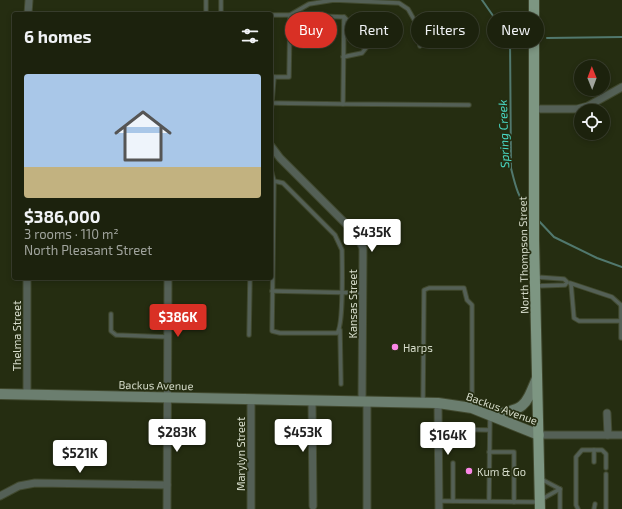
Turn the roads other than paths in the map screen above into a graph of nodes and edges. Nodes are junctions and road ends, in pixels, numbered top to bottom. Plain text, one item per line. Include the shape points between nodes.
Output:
1 (29, 0) edge
2 (206, 0) edge
3 (221, 0) edge
4 (534, 0) edge
5 (28, 12) edge
6 (206, 12) edge
7 (221, 12) edge
8 (295, 12) edge
9 (411, 14) edge
10 (273, 15) edge
11 (285, 15) edge
12 (337, 17) edge
13 (344, 17) junction
14 (289, 48) edge
15 (343, 56) junction
16 (273, 77) edge
17 (622, 87) edge
18 (273, 103) edge
19 (343, 104) junction
20 (469, 105) dead end
21 (534, 109) junction
22 (273, 148) edge
23 (273, 177) edge
24 (274, 181) junction
25 (273, 236) edge
26 (27, 280) edge
27 (168, 280) edge
28 (250, 280) edge
29 (272, 280) edge
30 (535, 281) junction
31 (567, 282) junction
32 (571, 284) junction
33 (272, 291) junction
34 (342, 293) junction
35 (363, 293) junction
36 (622, 305) edge
37 (111, 314) dead end
38 (621, 321) junction
39 (340, 330) junction
40 (249, 335) dead end
41 (168, 337) junction
42 (622, 338) edge
43 (538, 376) junction
44 (341, 384) dead end
45 (0, 394) edge
46 (27, 394) junction
47 (168, 398) junction
48 (251, 400) junction
49 (312, 401) junction
50 (365, 402) junction
51 (423, 402) junction
52 (438, 403) junction
53 (472, 408) junction
54 (608, 412) dead end
55 (492, 415) junction
56 (438, 429) junction
57 (489, 430) junction
58 (539, 434) junction
59 (608, 435) junction
60 (622, 435) edge
61 (594, 450) junction
62 (489, 452) junction
63 (594, 462) dead end
64 (453, 463) dead end
65 (489, 464) junction
66 (494, 464) dead end
67 (508, 464) dead end
68 (514, 464) junction
69 (606, 468) dead end
70 (489, 472) junction
71 (494, 472) dead end
72 (508, 472) dead end
73 (514, 472) junction
74 (606, 474) dead end
75 (540, 478) junction
76 (508, 480) dead end
77 (514, 480) junction
78 (489, 481) junction
79 (494, 481) dead end
80 (167, 485) junction
81 (489, 488) junction
82 (494, 488) dead end
83 (508, 488) dead end
84 (514, 488) junction
85 (560, 489) junction
86 (0, 496) edge
87 (439, 501) junction
88 (453, 501) junction
89 (489, 501) junction
90 (514, 502) junction
91 (540, 504) edge
92 (595, 504) dead end
93 (313, 506) dead end
94 (167, 509) edge
95 (251, 509) edge
96 (367, 509) edge
97 (439, 509) edge
98 (560, 509) edge
99 (578, 509) edge
100 (594, 509) edge
101 (606, 509) edge

1 - 5 street
2 - 6 lane
3 - 7 lane
4 - 21 main road, North Thompson Street
8 - 9 lane via 309,4 334,0 398,3 408,9
10 - 11 lane
12 - 13 lane
13 - 15 lane
13 - 15 lane via 366,37 366,48 362,53
14 - 16 lane via 289,77
15 - 19 lane
17 - 21 street via 588,106 577,109
18 - 19 lane
19 - 20 lane
21 - 30 main road, North Thompson Street
22 - 35 street, Kansas Street via 360,241 363,248
23 - 24 lane
24 - 25 lane
24 - 34 lane via 283,183 338,239 342,250
26 - 46 street, Thelma Street
27 - 41 street
28 - 40 lane
29 - 33 lane
30 - 31 lane via 565,284
30 - 31 lane via 564,279
30 - 43 main road, North Thompson Street
31 - 32 lane
32 - 36 lane via 612,297
32 - 38 lane via 574,318 580,321
33 - 34 lane
33 - 39 lane via 274,332 334,334
34 - 35 lane
34 - 39 lane
35 - 50 street, Kansas Street
36 - 38 lane
37 - 41 lane via 111,330 116,336
38 - 42 lane
39 - 44 lane
41 - 47 street
43 - 55 street via 527,402 509,412
43 - 58 main road, North Thompson Street
45 - 46 street, Backus Avenue
46 - 47 street, Backus Avenue
47 - 48 street, Backus Avenue
47 - 80 street
48 - 49 street, Backus Avenue
48 - 95 street, Marylyn Street
49 - 50 street, Backus Avenue
49 - 93 street
50 - 51 street, Backus Avenue
50 - 96 street, Kansas Street
51 - 52 street, Backus Avenue
51 - 53 lane via 424,290 464,288 467,300 472,305
52 - 53 street, Backus Avenue
52 - 56 street
53 - 55 street, Backus Avenue
54 - 59 street
55 - 57 lane
55 - 58 street, Backus Avenue
56 - 57 lane
56 - 87 street
57 - 62 lane
58 - 59 street
58 - 75 main road, North Thompson Street
59 - 60 street
61 - 63 lane
61 - 69 lane via 602,450 606,454
61 - 99 lane via 582,450 576,457
62 - 65 lane
62 - 68 lane via 514,452
64 - 88 lane
65 - 66 lane
65 - 70 lane
67 - 68 lane
68 - 73 lane
70 - 71 lane
70 - 78 lane
72 - 73 lane
73 - 77 lane
74 - 101 lane
75 - 85 lane
75 - 91 main road, North Thompson Street
76 - 77 lane
77 - 84 lane
78 - 79 lane
78 - 81 lane
80 - 86 street via 27,483
80 - 94 street
81 - 82 lane
81 - 89 lane
83 - 84 lane
84 - 90 lane
85 - 91 lane
85 - 98 lane
87 - 88 lane
87 - 97 street
88 - 89 lane
89 - 90 lane
90 - 91 lane
92 - 100 lane

